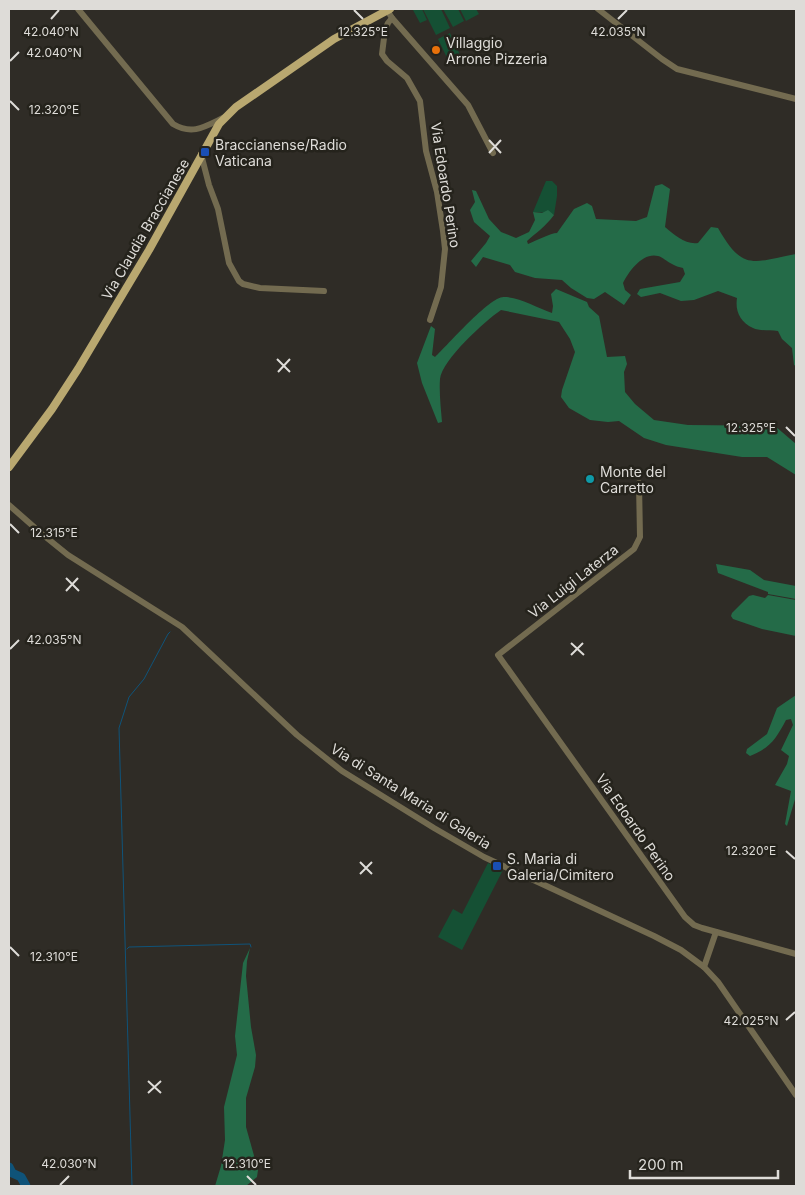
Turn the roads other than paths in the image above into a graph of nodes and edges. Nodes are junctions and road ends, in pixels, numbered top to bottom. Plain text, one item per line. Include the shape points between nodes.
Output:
1 (78, 9) edge
2 (388, 9) edge
3 (598, 9) edge
4 (392, 18) junction
5 (796, 99) edge
6 (226, 116) junction
7 (493, 153) dead end
8 (201, 154) junction
9 (324, 291) dead end
10 (430, 320) dead end
11 (9, 467) edge
12 (639, 483) dead end
13 (9, 505) edge
14 (498, 655) joint
15 (716, 932) junction
16 (796, 954) edge
17 (704, 967) junction
18 (796, 1095) edge

1 - 6 street via 173,124 190,131
2 - 4 street
2 - 6 main road, Via Claudia Braccianese via 334,39
3 - 5 street via 678,69
4 - 7 street via 468,105
4 - 10 street, Via Edoardo Perino via 385,30 382,54 407,78 420,101 426,151 437,192 446,249 442,287
6 - 8 main road, Via Claudia Braccianese
8 - 9 street via 218,209 229,263 239,281 260,288
8 - 11 main road, Via Claudia Braccianese via 167,219 78,369
12 - 14 street, Via Luigi Laterza via 640,537 634,549
13 - 17 street, Via di Santa Maria di Galeria via 68,555 182,627 291,730 342,771 469,848 654,936
14 - 15 street, Via Edoardo Perino via 685,917 694,925
15 - 16 street, Via Edoardo Perino
15 - 17 street
17 - 18 street, Via di Santa Maria di Galeria via 728,994

